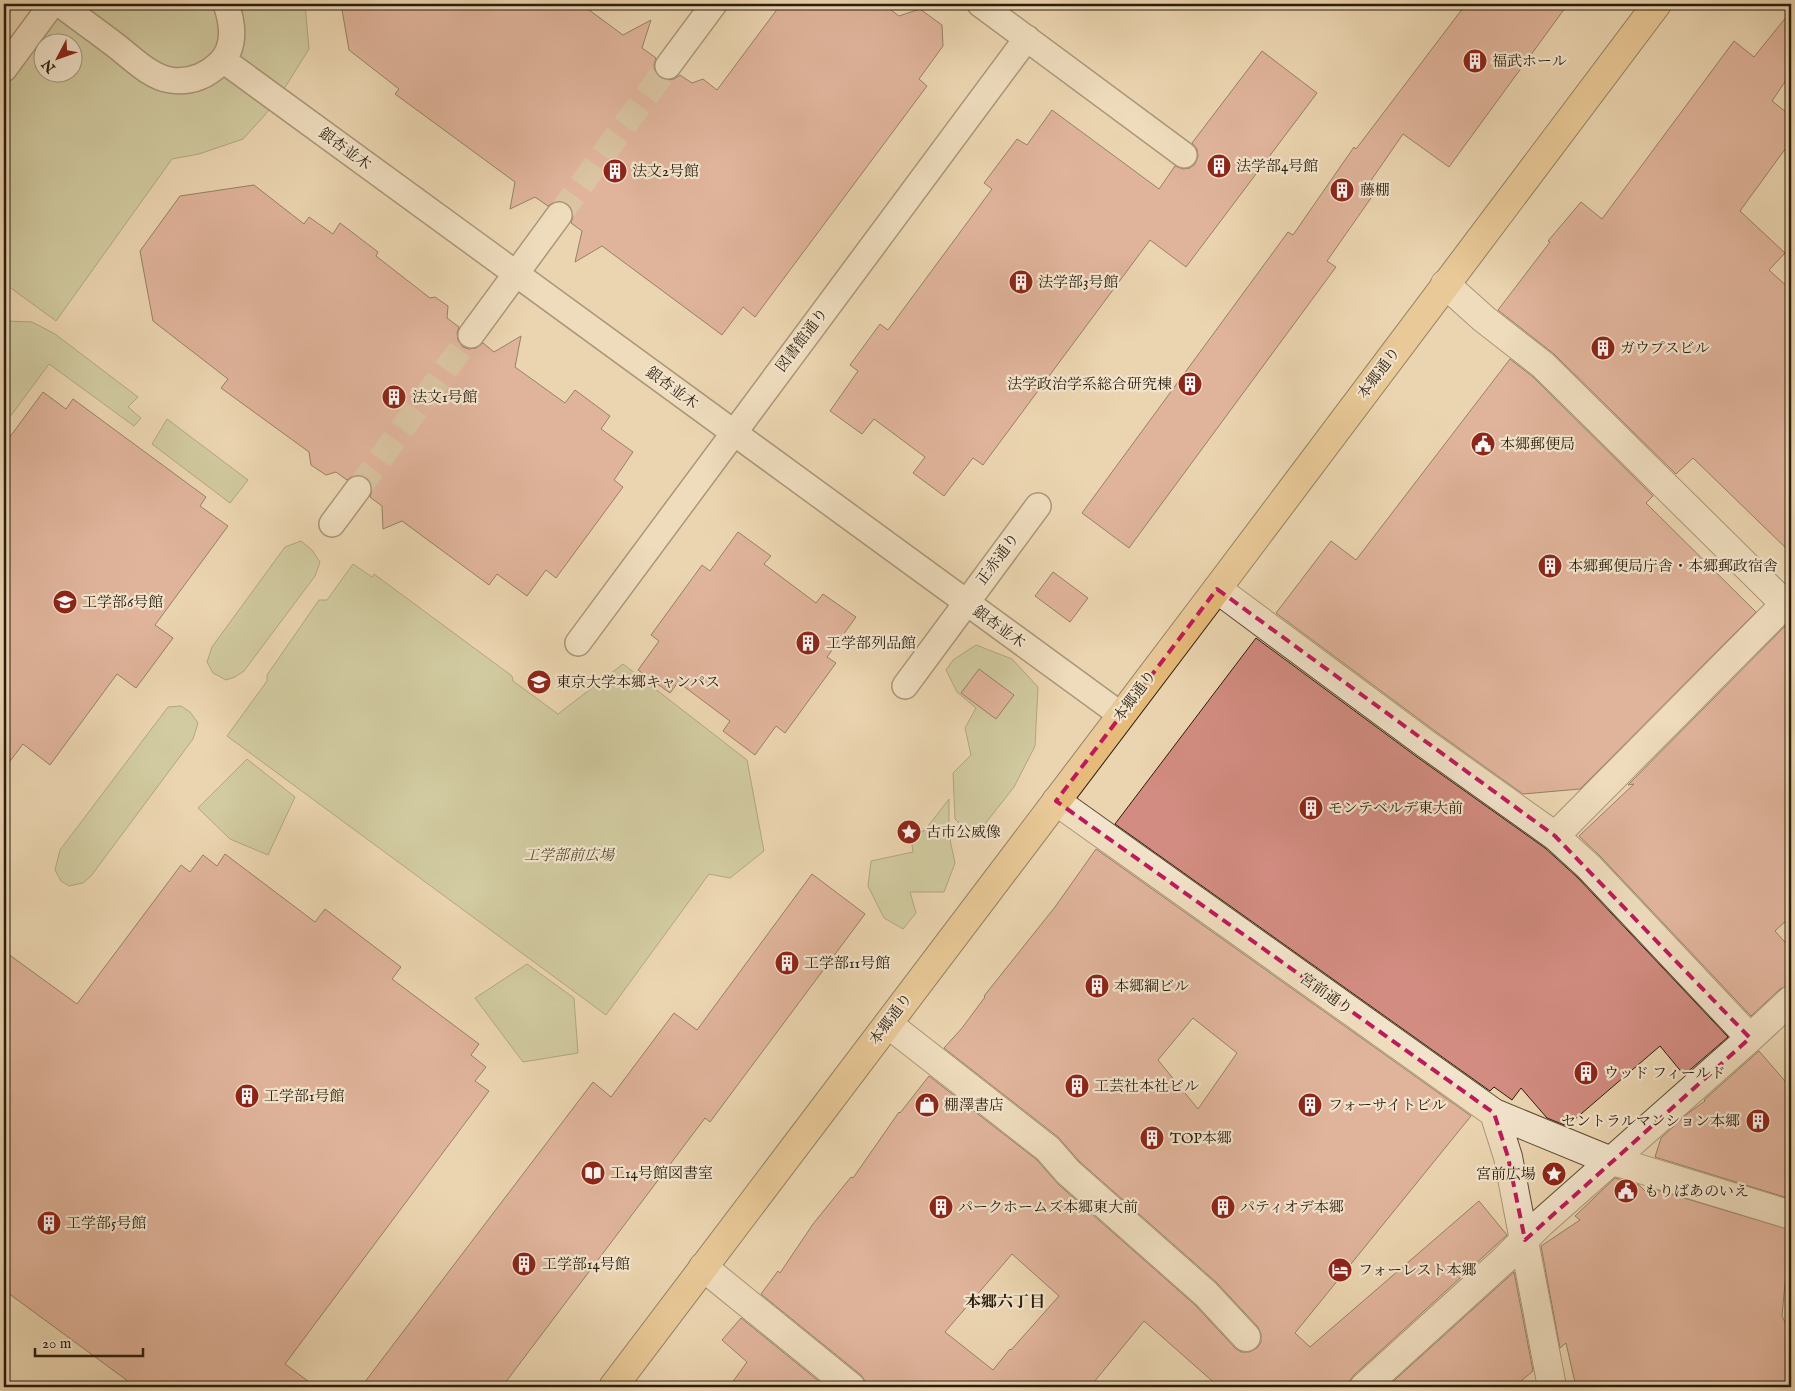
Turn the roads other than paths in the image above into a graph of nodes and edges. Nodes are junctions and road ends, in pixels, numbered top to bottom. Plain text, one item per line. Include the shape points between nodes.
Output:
1 (52, 4) edge
2 (60, 4) edge
3 (226, 4) edge
4 (714, 4) edge
5 (980, 4) edge
6 (1657, 4) edge
7 (1027, 38) junction
8 (224, 60) junction
9 (668, 66) tunnel mouth
10 (4, 69) edge
11 (1184, 155) dead end
12 (559, 214) tunnel mouth
13 (516, 273) junction
14 (1445, 284) junction
15 (471, 335) tunnel mouth
16 (734, 433) junction
17 (358, 488) tunnel mouth
18 (1038, 506) dead end
19 (332, 524) dead end
20 (1217, 589) junction
21 (966, 602) junction
22 (1788, 605) edge
23 (578, 642) dead end
24 (905, 686) dead end
25 (1120, 715) junction
26 (1056, 801) junction
27 (1555, 836) junction
28 (1791, 1000) edge
29 (888, 1024) junction
30 (1750, 1038) junction
31 (1494, 1113) junction
32 (1611, 1161) junction
33 (1791, 1215) edge
34 (1525, 1240) junction
35 (703, 1267) junction
36 (1246, 1337) dead end
37 (613, 1387) edge
38 (852, 1387) edge
39 (1364, 1387) edge
40 (1552, 1387) edge

1 - 10 street
2 - 8 street via 150,72 168,80 189,81 209,73
3 - 8 street via 232,23 231,43
4 - 9 street
5 - 7 street
6 - 14 highway, 本郷通り
7 - 11 street
7 - 16 street, 図書館通り
8 - 13 street, 銀杏並木
12 - 13 street
13 - 15 street
13 - 16 street, 銀杏並木
14 - 20 highway, 本郷通り
14 - 22 street via 1543,365
16 - 21 street, 銀杏並木
16 - 23 street, 図書館通り
17 - 19 street
18 - 21 street, 正赤通り
20 - 25 highway, 本郷通り
20 - 27 street
21 - 24 street, 正赤通り
21 - 25 street, 銀杏並木
22 - 27 street
25 - 26 highway, 本郷通り
26 - 29 highway, 本郷通り
26 - 31 street, 宮前通り
27 - 30 street via 1589,867
28 - 30 street
29 - 35 highway, 本郷通り
29 - 36 street via 1048,1149 1068,1172 1206,1294
30 - 32 street
31 - 32 street, 宮前通り
31 - 34 street via 1508,1157
32 - 33 street, 宮前通り
32 - 34 street
34 - 39 street
34 - 40 street
35 - 37 highway, 本郷通り
35 - 38 street

